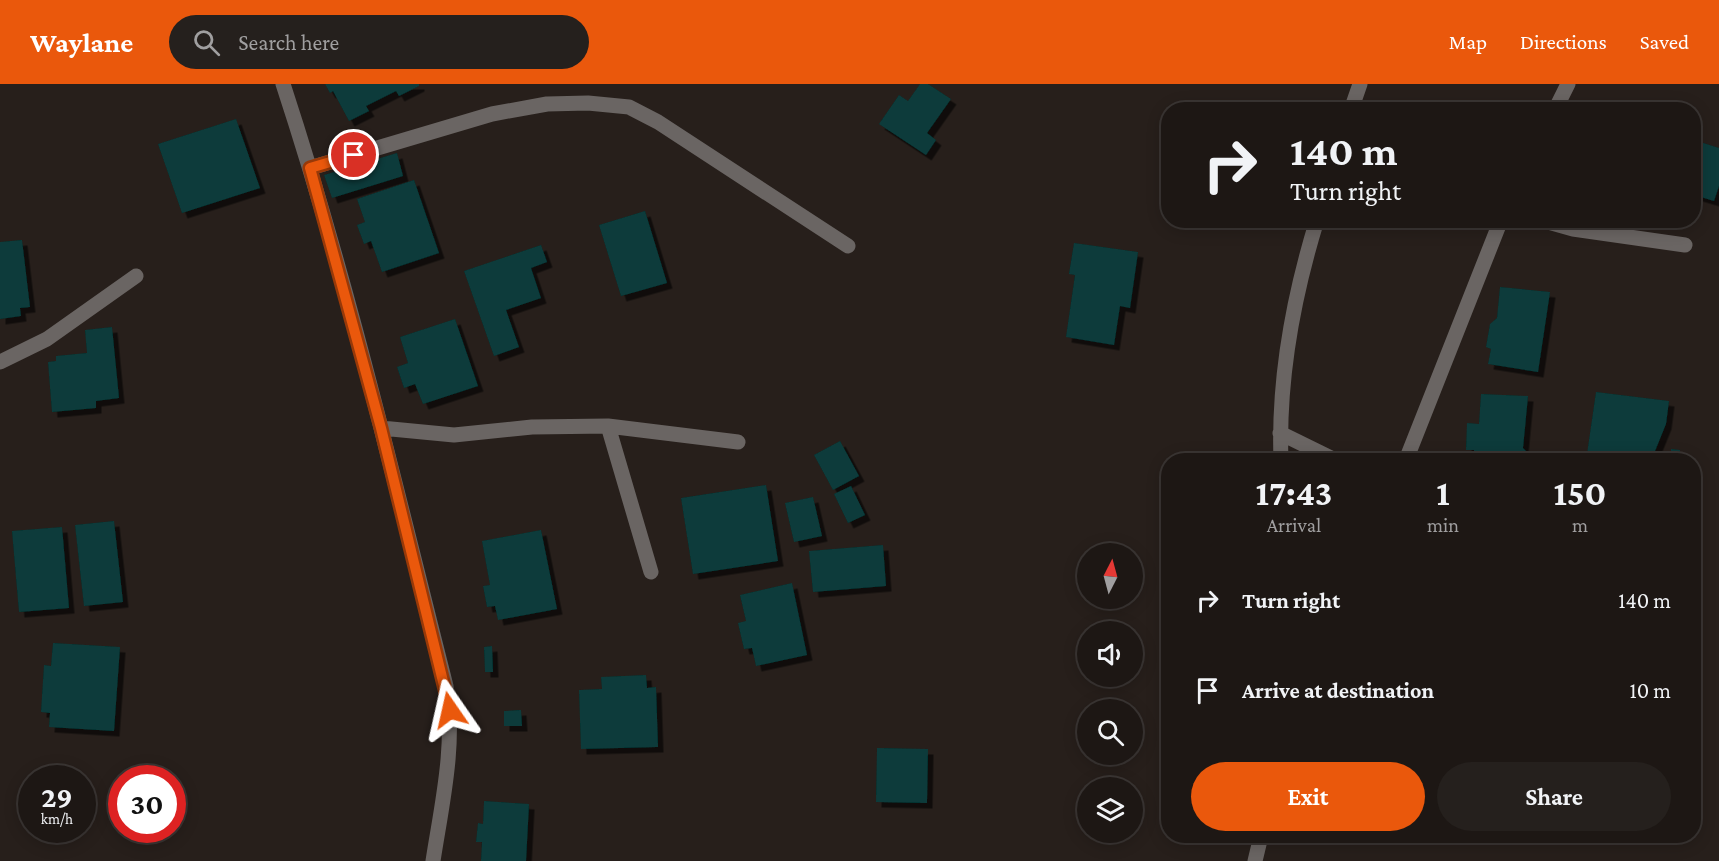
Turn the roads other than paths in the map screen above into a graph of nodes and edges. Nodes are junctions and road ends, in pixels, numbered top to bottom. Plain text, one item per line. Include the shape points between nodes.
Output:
1 (283, 84) edge
2 (1360, 84) edge
3 (1568, 84) edge
4 (1354, 102) edge
5 (1560, 102) edge
6 (310, 168) junction
7 (1314, 228) edge
8 (1498, 228) edge
9 (1569, 228) edge
10 (1685, 245) dead end
11 (848, 246) dead end
12 (136, 276) dead end
13 (0, 362) edge
14 (608, 426) junction
15 (381, 428) junction
16 (1280, 433) junction
17 (738, 442) dead end
18 (1281, 453) edge
19 (1321, 453) edge
20 (1409, 453) edge
21 (651, 572) dead end
22 (1259, 843) edge
23 (433, 861) edge
24 (1255, 861) edge

1 - 6 street
2 - 4 street
3 - 5 street
6 - 11 street via 492,114 546,104 629,107
6 - 15 street
7 - 16 street via 1302,266 1286,351
8 - 20 street
9 - 10 street
12 - 13 street via 47,339
14 - 15 street via 532,427 454,435
14 - 17 street
14 - 21 street
15 - 23 street via 450,710 447,767
16 - 18 street
16 - 19 street
22 - 24 street

